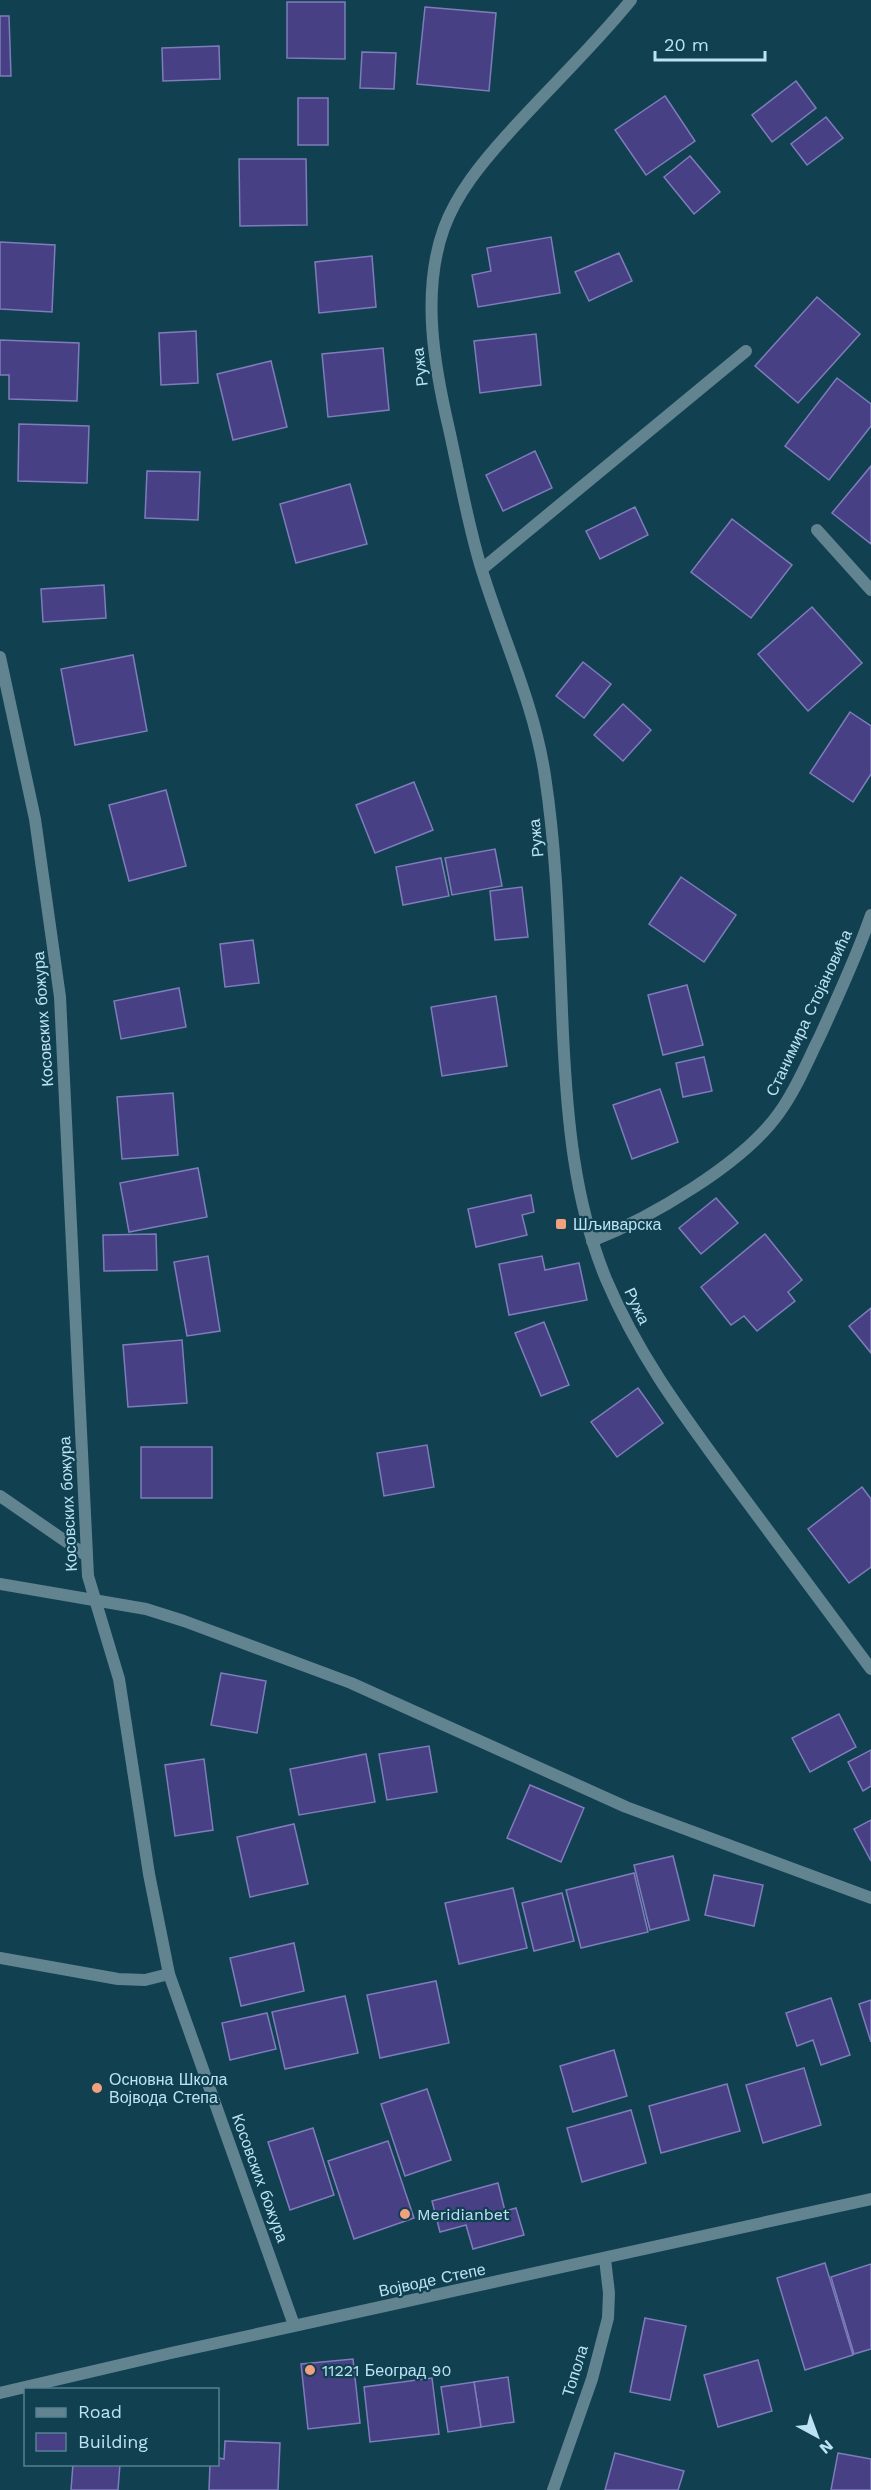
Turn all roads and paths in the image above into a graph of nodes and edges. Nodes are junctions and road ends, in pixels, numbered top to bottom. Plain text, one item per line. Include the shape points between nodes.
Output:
1 (631, 0) edge
2 (746, 351) dead end
3 (817, 530) dead end
4 (482, 569) junction
5 (871, 590) edge
6 (0, 657) edge
7 (871, 915) edge
8 (592, 1240) junction
9 (0, 1496) edge
10 (87, 1556) junction
11 (0, 1584) edge
12 (94, 1601) junction
13 (871, 1669) edge
14 (871, 1898) edge
15 (0, 1958) edge
16 (169, 1974) junction
17 (871, 2199) edge
18 (604, 2259) junction
19 (294, 2325) junction
20 (0, 2393) edge
21 (553, 2490) edge

1 - 4 street, Ружа via 479,167 444,227 435,263 432,300 435,368
2 - 4 street
3 - 5 street
4 - 8 street, Ружа via 531,713 545,772 555,851 568,1116 576,1175
6 - 10 street, Косовских божура via 35,819 57,961
7 - 8 street, Станимира Стојановића via 827,1020 779,1114 736,1156 674,1199 647,1216
8 - 13 street, Ружа via 629,1329 665,1390
9 - 10 street
10 - 12 street, Косовских божура
11 - 12 street
12 - 14 street via 184,1621 351,1683 626,1807
12 - 16 street, Косовских божура via 119,1679 149,1874
15 - 16 street via 118,1979 145,1980
16 - 19 street, Косовских божура
17 - 18 street, Војводе Степе
18 - 19 street, Војводе Степе
18 - 21 street, Топола via 608,2318
19 - 20 street, Војводе Степе

